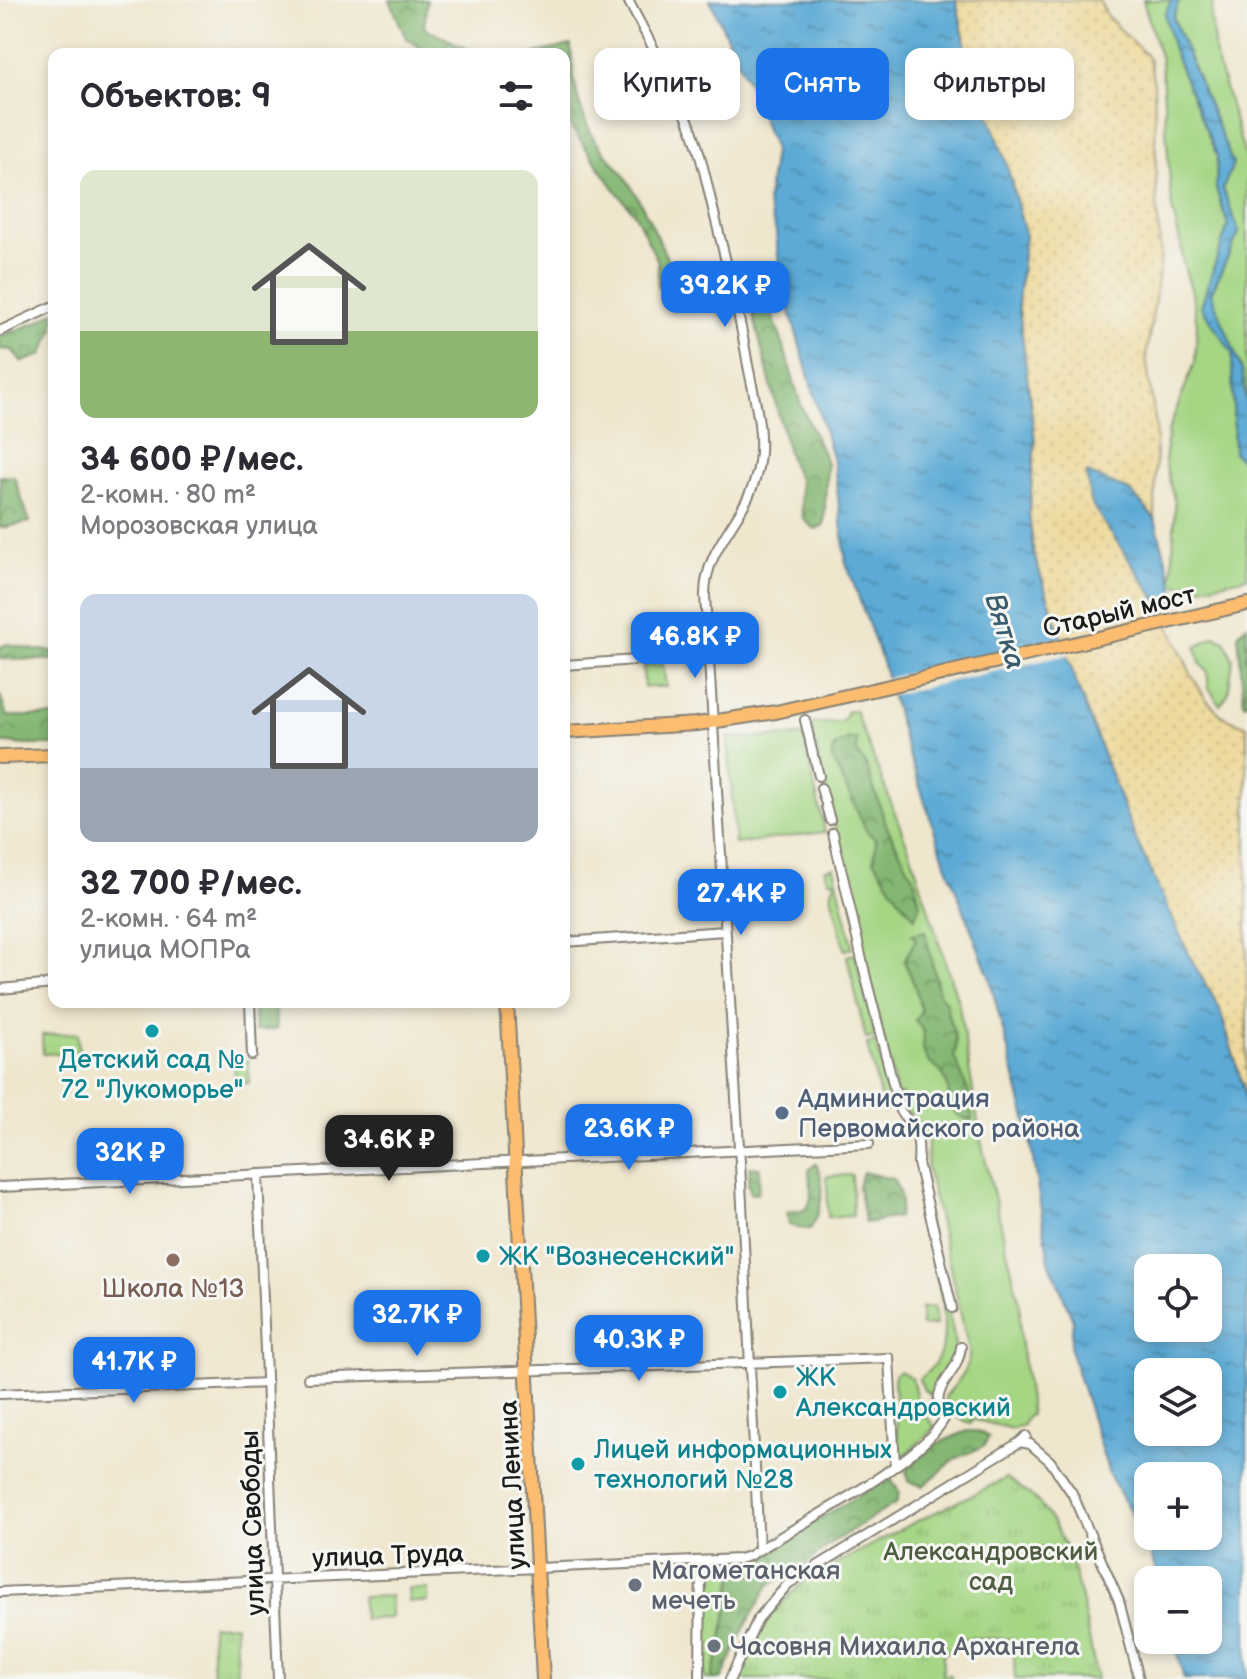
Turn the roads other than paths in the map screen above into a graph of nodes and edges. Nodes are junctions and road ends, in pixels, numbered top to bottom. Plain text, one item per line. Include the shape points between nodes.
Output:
1 (628, 0) edge
2 (48, 309) edge
3 (0, 331) edge
4 (1247, 604) edge
5 (709, 655) junction
6 (570, 665) edge
7 (805, 720) dead end
8 (714, 722) junction
9 (570, 732) edge
10 (48, 755) edge
11 (0, 757) edge
12 (819, 776) dead end
13 (821, 788) dead end
14 (830, 820) dead end
15 (833, 833) dead end
16 (725, 931) junction
17 (570, 942) edge
18 (48, 985) edge
19 (0, 989) edge
20 (250, 1008) edge
21 (507, 1008) edge
22 (252, 1055) dead end
23 (869, 1144) dead end
24 (739, 1152) junction
25 (518, 1160) junction
26 (258, 1174) junction
27 (0, 1187) edge
28 (952, 1308) dead end
29 (961, 1347) dead end
30 (749, 1364) junction
31 (527, 1370) junction
32 (308, 1378) dead end
33 (267, 1383) junction
34 (0, 1394) edge
35 (895, 1466) junction
36 (759, 1549) junction
37 (701, 1561) junction
38 (539, 1568) junction
39 (275, 1579) junction
40 (0, 1592) edge
41 (278, 1679) edge
42 (543, 1679) edge
43 (700, 1679) edge
44 (730, 1679) edge
45 (1139, 1679) edge

1 - 5 street via 696,141 738,309 759,426 753,488 706,575
2 - 3 street
4 - 8 main road, Старый мост via 814,704
5 - 6 street
5 - 8 street
7 - 12 street
8 - 9 main road, Старый мост
8 - 16 street
10 - 11 main road
13 - 14 street
15 - 28 street via 900,1111 919,1140 918,1163
16 - 17 street
16 - 24 street
18 - 19 street
20 - 22 street
21 - 25 main road, улица Ленина
23 - 24 street
24 - 25 street
24 - 30 street
25 - 26 street
25 - 31 main road, улица Ленина
26 - 27 street
26 - 33 street, улица Свободы
29 - 35 street, улица Труда via 960,1359 938,1392 937,1406 944,1419 937,1432
30 - 31 street
30 - 35 street via 889,1358
30 - 36 street
31 - 32 street
31 - 38 main road, улица Ленина
33 - 34 street
33 - 39 street, улица Свободы
35 - 36 street, улица Труда
36 - 37 street, улица Труда via 739,1559
37 - 38 street, улица Труда
37 - 43 street
38 - 39 street, улица Труда
38 - 42 main road, улица Ленина
39 - 40 street, улица Труда
39 - 41 street, улица Свободы
44 - 45 street via 758,1619 788,1584 1023,1439 1050,1461 1072,1493 1119,1601

